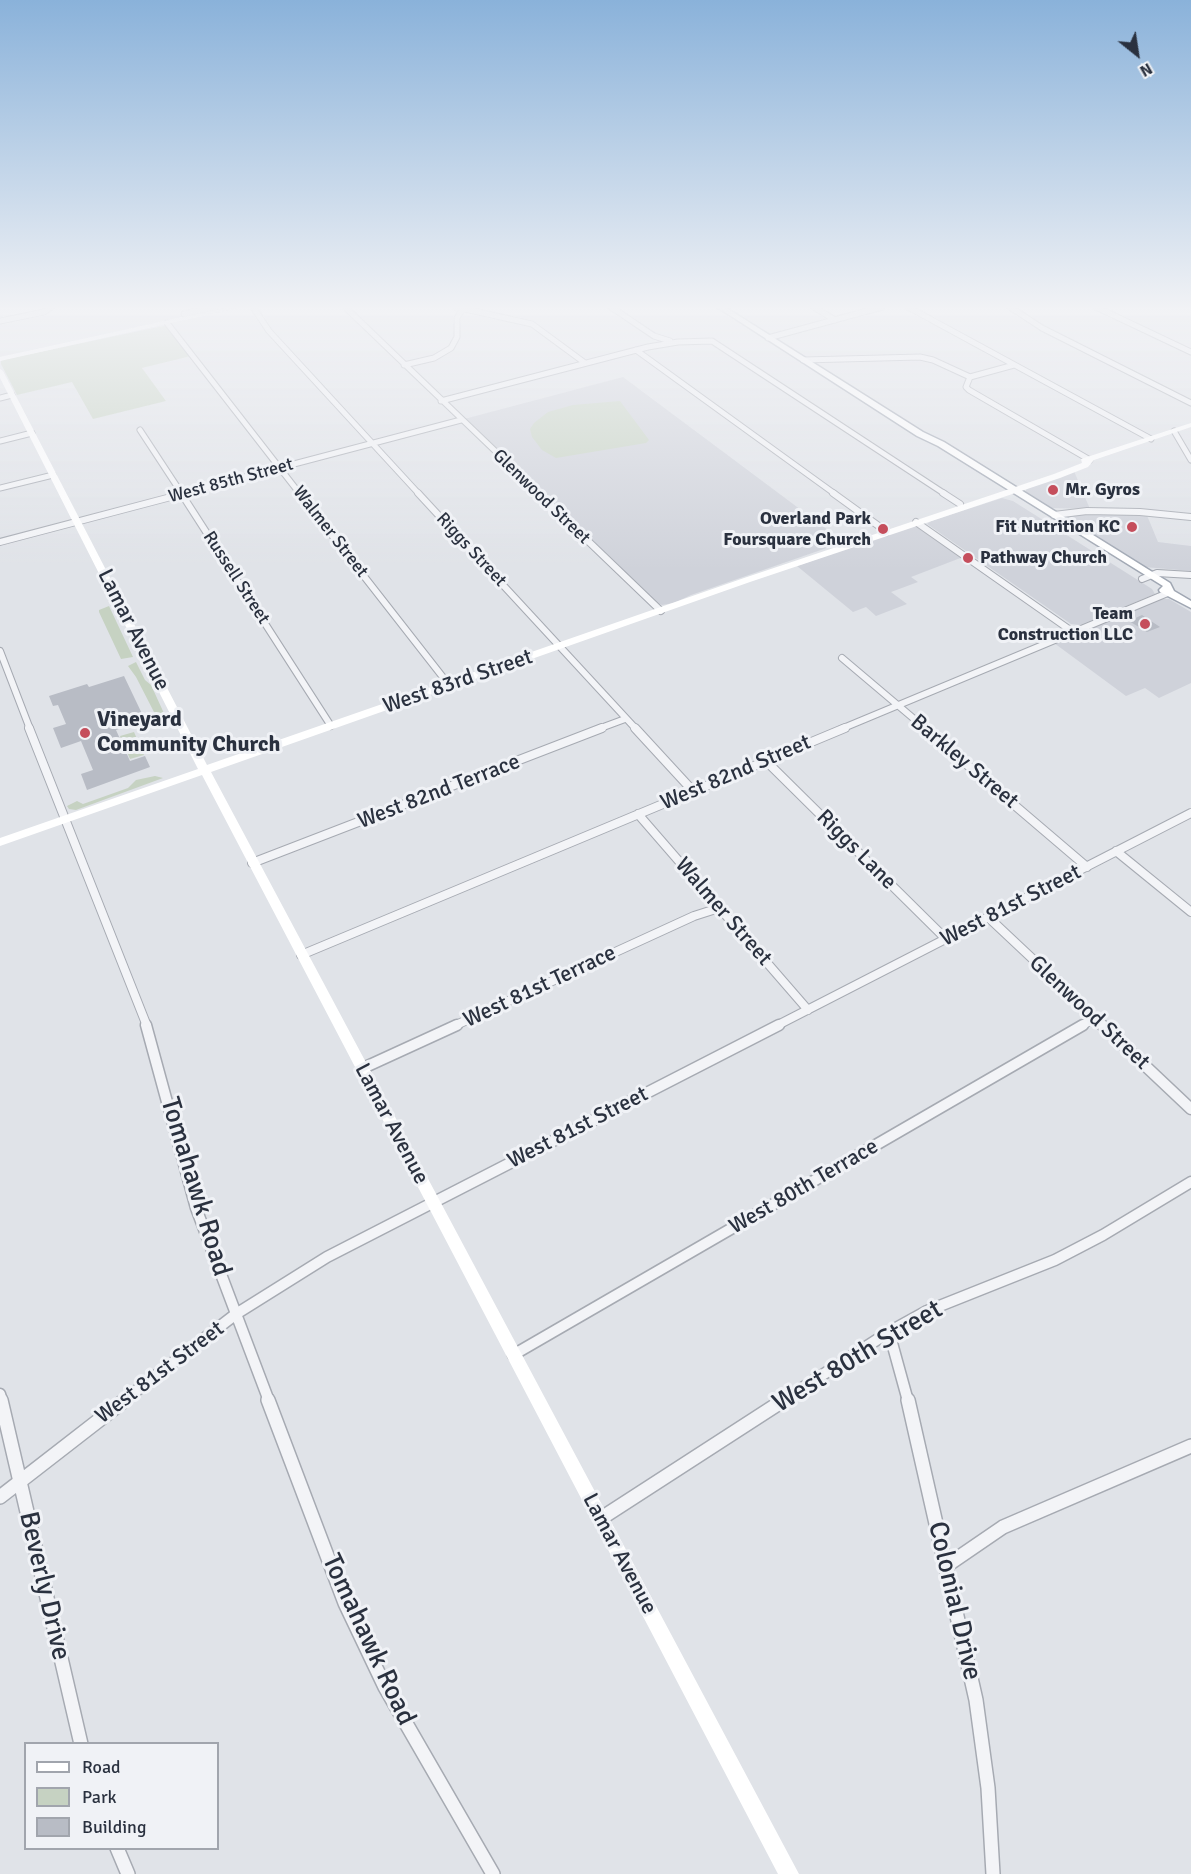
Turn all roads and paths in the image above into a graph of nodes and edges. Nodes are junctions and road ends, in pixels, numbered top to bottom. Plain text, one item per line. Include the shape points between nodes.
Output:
1 (223, 394) edge
2 (327, 394) edge
3 (435, 394) edge
4 (463, 394) edge
5 (697, 394) edge
6 (794, 394) edge
7 (857, 394) edge
8 (977, 394) edge
9 (1069, 394) edge
10 (1174, 394) edge
11 (6, 396) edge
12 (441, 400) junction
13 (1191, 403) edge
14 (461, 420) junction
15 (1191, 425) edge
16 (140, 430) dead end
17 (1174, 431) junction
18 (32, 433) junction
19 (1151, 439) junction
20 (0, 441) edge
21 (372, 443) junction
22 (1090, 460) junction
23 (1191, 460) edge
24 (281, 468) junction
25 (53, 475) junction
26 (0, 488) edge
27 (1008, 490) junction
28 (182, 494) junction
29 (960, 504) junction
30 (1054, 515) junction
31 (1191, 517) edge
32 (77, 522) junction
33 (916, 522) junction
34 (887, 532) junction
35 (0, 542) edge
36 (1191, 575) edge
37 (1146, 577) junction
38 (1170, 592) junction
39 (1191, 605) edge
40 (661, 611) junction
41 (1073, 632) junction
42 (559, 646) junction
43 (0, 651) edge
44 (842, 658) dead end
45 (449, 685) junction
46 (898, 706) junction
47 (626, 719) junction
48 (331, 726) junction
49 (765, 761) junction
50 (205, 770) junction
51 (693, 791) junction
52 (1191, 813) edge
53 (638, 814) junction
54 (65, 820) junction
55 (0, 842) edge
56 (1116, 851) junction
57 (252, 863) junction
58 (1087, 867) junction
59 (719, 908) junction
60 (1191, 912) edge
61 (988, 917) junction
62 (946, 939) junction
63 (301, 955) junction
64 (808, 1010) junction
65 (1095, 1018) junction
66 (361, 1069) junction
67 (1191, 1109) edge
68 (1191, 1182) edge
69 (432, 1203) junction
70 (236, 1314) junction
71 (889, 1332) junction
72 (513, 1355) junction
73 (0, 1394) edge
74 (1191, 1446) edge
75 (19, 1482) junction
76 (0, 1497) edge
77 (600, 1519) junction
78 (946, 1566) junction
79 (81, 1742) edge
80 (118, 1850) edge
81 (128, 1874) edge
82 (493, 1874) edge
83 (789, 1874) edge
84 (993, 1874) edge

1 - 24 street, Walmer Street
2 - 21 street, Riggs Street
3 - 12 street, Glenwood Street
4 - 12 street
5 - 34 street
6 - 29 street
7 - 27 street via 920,434 933,447
8 - 22 street
9 - 19 street
10 - 13 street
11 - 18 street, Lamar Avenue
12 - 14 street, Glenwood Street
14 - 21 street, West 85th Street
14 - 40 street, Glenwood Street
15 - 17 street, West 83rd Street
16 - 28 street, Russell Street
17 - 19 street, West 83rd Street
17 - 23 street
18 - 20 street
18 - 25 street, Lamar Avenue
19 - 22 street, West 83rd Street
21 - 24 street, West 85th Street
21 - 42 street, Riggs Street
22 - 27 street, West 83rd Street
24 - 28 street, West 85th Street
24 - 45 street, Walmer Street
25 - 26 street
25 - 32 street, Lamar Avenue
27 - 29 street, West 83rd Street
27 - 30 street
27 - 33 street, West 83rd Street
27 - 37 street
28 - 32 street, West 85th Street
28 - 48 street, Russell Street
29 - 33 street, West 83rd Street
30 - 31 street via 1097,511
30 - 37 street
32 - 35 street, West 85th Street
32 - 50 street, Lamar Avenue
33 - 34 street, West 83rd Street
33 - 41 street
34 - 40 street, West 83rd Street
36 - 37 street via 1156,573
37 - 38 street via 1159,589
38 - 39 street
38 - 41 street, West 82nd Street
40 - 42 street, West 83rd Street
41 - 46 street, West 82nd Street
42 - 45 street, West 83rd Street
42 - 47 street, Riggs Street
43 - 54 street, Tomahawk Road
44 - 46 street, Barkley Street
45 - 48 street, West 83rd Street
46 - 49 street, West 82nd Street
46 - 58 street, Barkley Street
47 - 51 street, Riggs Street
47 - 57 street, West 82nd Terrace
48 - 50 street, West 83rd Street
49 - 51 street, West 82nd Street
49 - 62 street, Riggs Lane
50 - 54 street, West 83rd Street
50 - 57 street, Lamar Avenue
51 - 53 street, West 82nd Street
52 - 56 street, West 81st Street
53 - 59 street, Walmer Street
53 - 63 street, West 82nd Street
54 - 55 street, West 83rd Street
54 - 70 street, Tomahawk Road via 145,1020 196,1208
56 - 58 street, West 81st Street
56 - 60 street
57 - 63 street, Lamar Avenue
58 - 61 street, West 81st Street
59 - 64 street, Walmer Street
59 - 66 street, West 81st Terrace
61 - 62 street, West 81st Street
61 - 65 street, Glenwood Street
62 - 64 street, West 81st Street
63 - 66 street, Lamar Avenue
64 - 69 street, West 81st Street
65 - 67 street, Glenwood Street
65 - 72 street, West 80th Terrace
66 - 69 street, Lamar Avenue
68 - 71 street, West 80th Street via 1055,1260 927,1311
69 - 70 street, West 81st Street via 327,1257
69 - 72 street, Lamar Avenue
70 - 75 street, West 81st Street
70 - 82 street, Tomahawk Road via 345,1603 385,1687
71 - 77 street, West 80th Street
71 - 78 street, Colonial Drive via 905,1385
72 - 77 street, Lamar Avenue
73 - 75 street, Beverly Drive
74 - 78 street via 1003,1527
75 - 76 street, West 81st Street
75 - 79 street, Beverly Drive
77 - 83 street, Lamar Avenue
78 - 84 street, Colonial Drive via 982,1734
80 - 81 street

